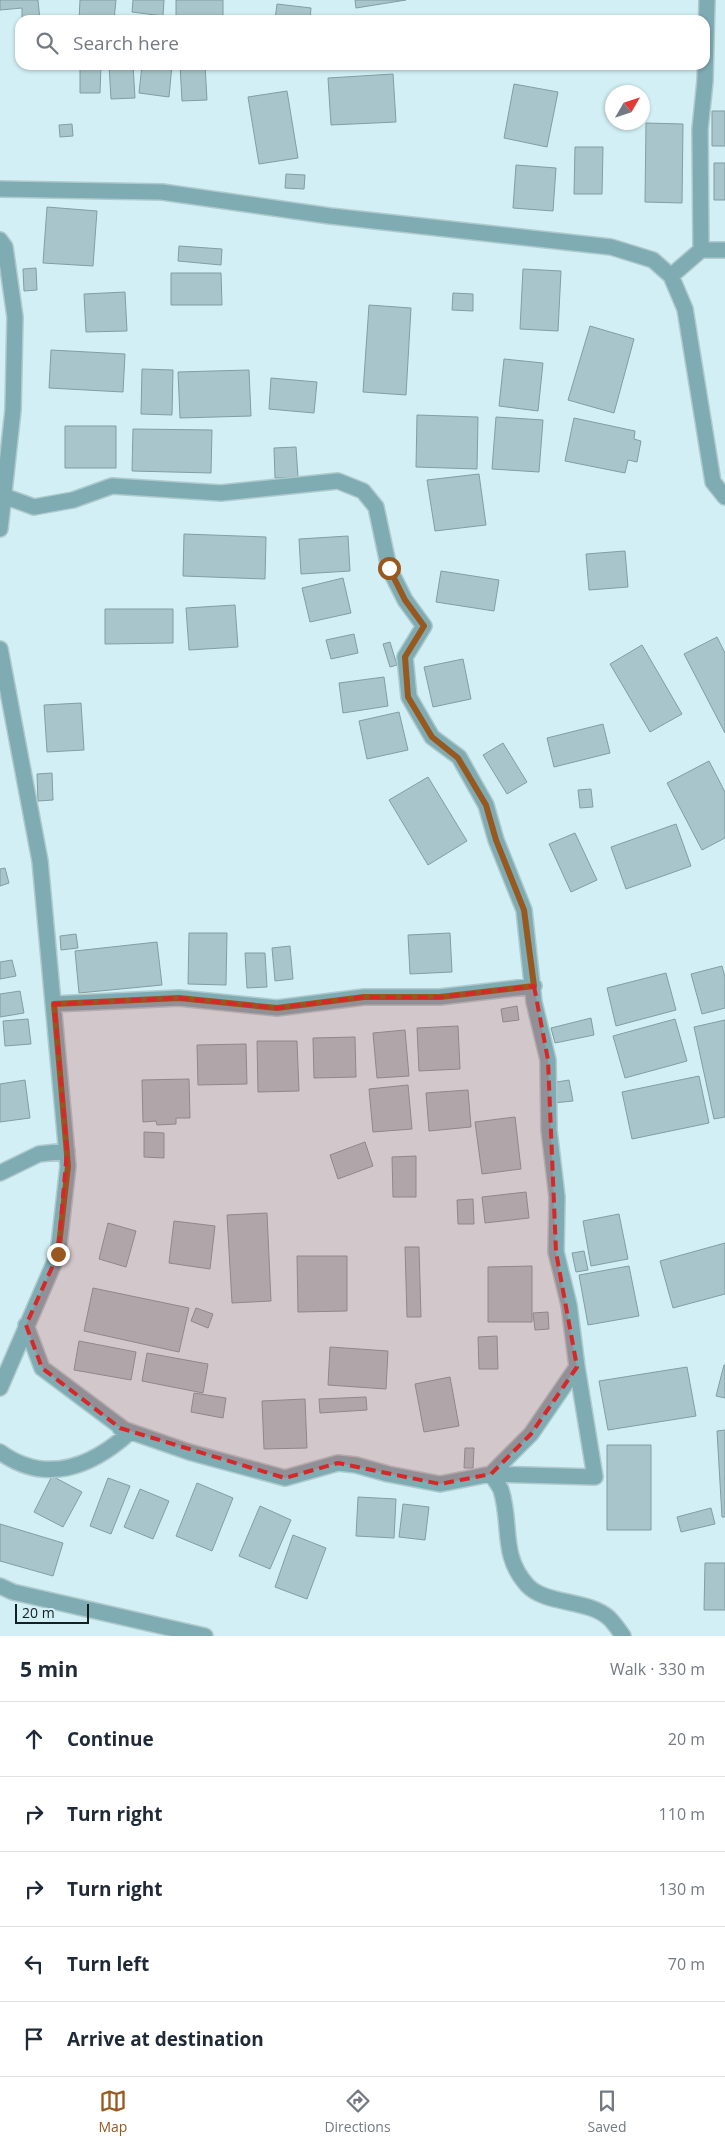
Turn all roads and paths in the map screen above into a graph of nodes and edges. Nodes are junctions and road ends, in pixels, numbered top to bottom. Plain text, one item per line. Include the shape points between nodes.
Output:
1 (707, 0) edge
2 (707, 15) edge
3 (705, 70) edge
4 (0, 189) edge
5 (0, 240) edge
6 (701, 250) junction
7 (725, 250) edge
8 (671, 276) junction
9 (4, 496) junction
10 (725, 497) edge
11 (0, 529) edge
12 (0, 649) edge
13 (534, 986) junction
14 (54, 1004) junction
15 (67, 1151) junction
16 (0, 1173) edge
17 (26, 1325) junction
18 (578, 1367) junction
19 (0, 1388) edge
20 (120, 1428) junction
21 (0, 1452) edge
22 (491, 1474) junction
23 (0, 1586) edge
24 (205, 1636) edge
25 (623, 1636) edge

1 - 2 street
3 - 6 street via 700,129
4 - 8 street via 162,192 330,216 611,247 653,260
5 - 9 street via 5,247 15,317 13,410
6 - 7 street
6 - 8 street
8 - 10 street via 685,309 713,482
9 - 11 street
9 - 13 street via 34,507 73,500 112,486 221,493 338,480 363,491 376,507 389,568 405,600 424,626 405,657 408,697 432,737 458,758 486,805 496,840 524,910
12 - 14 street via 40,861
13 - 14 street via 440,997 364,997 277,1008 179,998
13 - 18 street via 534,1002 548,1060 556,1252 569,1305
14 - 15 street
15 - 16 street via 40,1154
15 - 17 street via 58,1254
17 - 19 street
17 - 20 street via 42,1368
18 - 22 street via 531,1434
18 - 22 street via 595,1477
20 - 21 street via 129,1433 109,1451 76,1467 38,1469 11,1460
20 - 22 street via 189,1452 285,1478 338,1463 356,1464 440,1484
22 - 25 street via 501,1489 507,1539 516,1572 529,1588 608,1617
23 - 24 street via 13,1592

